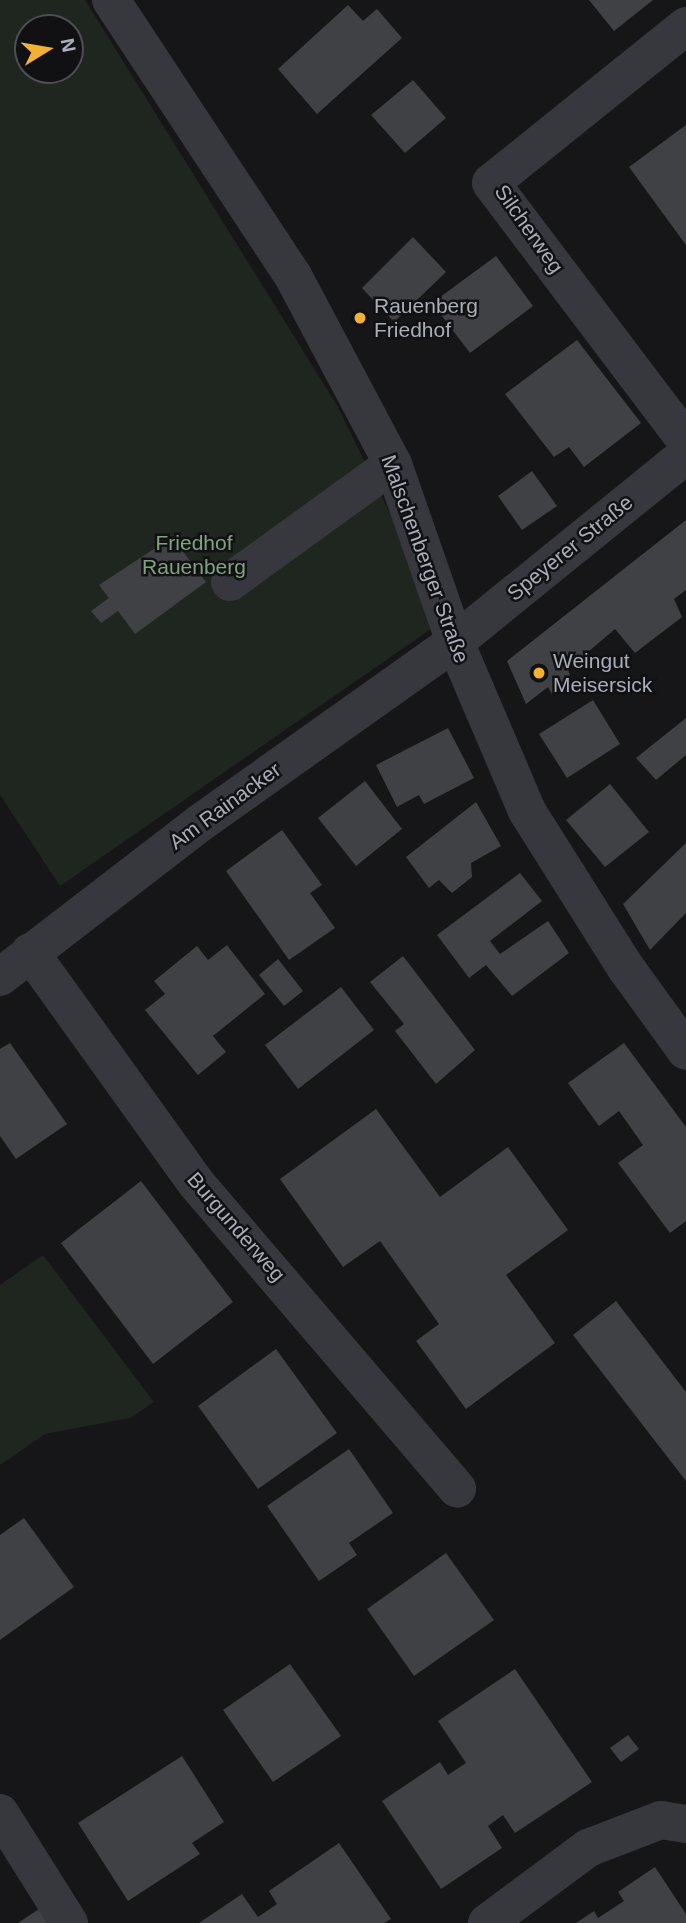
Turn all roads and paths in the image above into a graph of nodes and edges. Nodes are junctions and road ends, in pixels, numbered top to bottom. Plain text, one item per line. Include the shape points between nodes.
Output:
1 (111, 0) edge
2 (681, 39) edge
3 (686, 441) edge
4 (686, 455) edge
5 (393, 464) junction
6 (230, 582) dead end
7 (455, 642) junction
8 (30, 952) junction
9 (0, 977) edge
10 (686, 1051) edge
11 (457, 1489) dead end
12 (0, 1813) edge
13 (686, 1824) edge
14 (69, 1923) edge
15 (487, 1923) edge

1 - 5 street, Malschenberger Straße via 293,276
2 - 3 street, Silcherweg via 491,183
4 - 7 street, Speyerer Straße
5 - 6 street
5 - 7 street, Malschenberger Straße
7 - 8 street, Am Rainacker via 200,823
7 - 10 street, Malschenberger Straße via 527,811 626,968
8 - 9 street, Am Rainacker
8 - 11 street, Burgunderweg via 196,1183
12 - 14 street
13 - 15 street via 661,1820 588,1848

